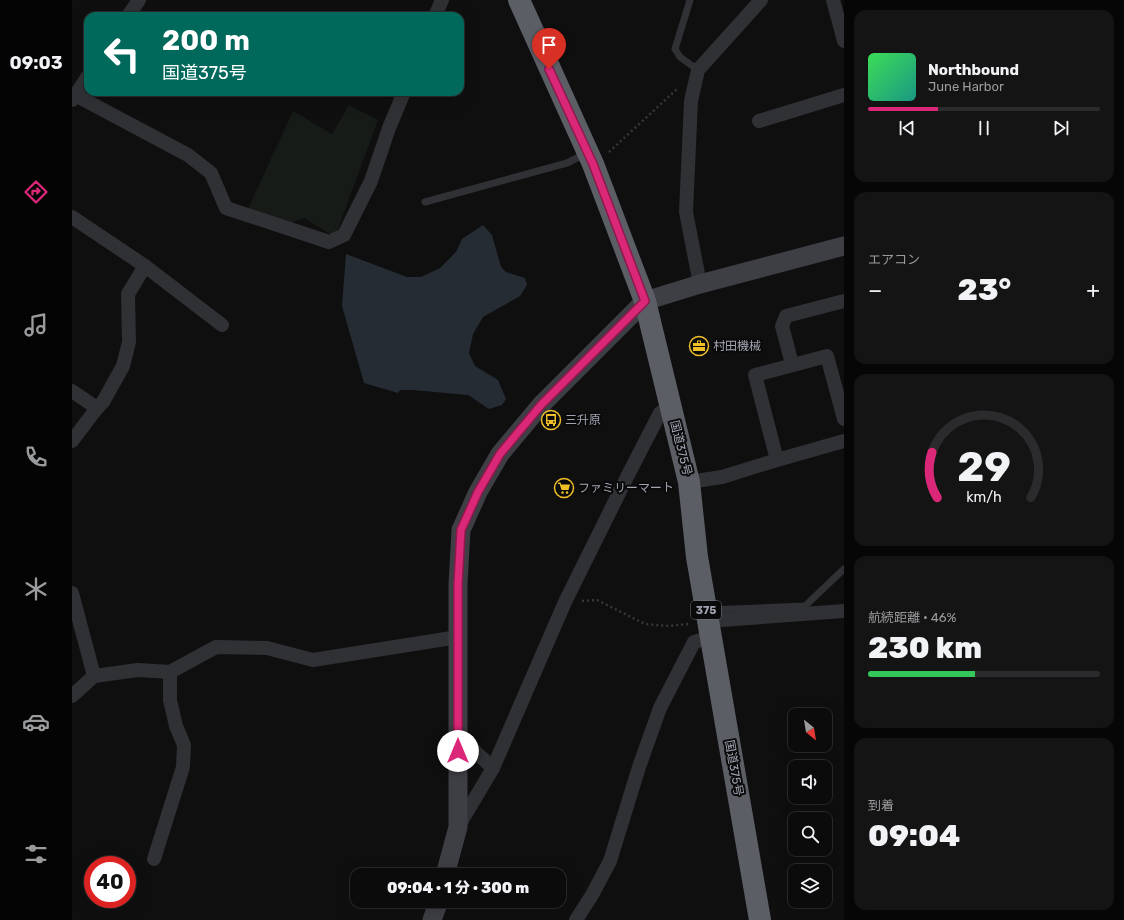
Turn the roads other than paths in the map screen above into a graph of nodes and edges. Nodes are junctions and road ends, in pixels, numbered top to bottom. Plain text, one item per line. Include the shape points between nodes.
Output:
1 (139, 0) edge
2 (442, 0) edge
3 (519, 0) edge
4 (690, 0) edge
5 (761, 0) edge
6 (833, 0) edge
7 (131, 12) edge
8 (437, 12) edge
9 (844, 40) edge
10 (698, 70) junction
11 (84, 82) edge
12 (844, 95) edge
13 (402, 96) edge
14 (74, 97) edge
15 (759, 121) dead end
16 (590, 159) junction
17 (425, 202) dead end
18 (72, 217) edge
19 (844, 246) edge
20 (145, 266) junction
21 (700, 284) junction
22 (645, 301) junction
23 (844, 301) edge
24 (222, 325) dead end
25 (792, 364) junction
26 (72, 391) edge
27 (671, 407) junction
28 (97, 408) junction
29 (844, 419) edge
30 (72, 441) edge
31 (844, 441) edge
32 (777, 460) junction
33 (689, 482) junction
34 (844, 569) edge
35 (72, 594) edge
36 (844, 611) edge
37 (708, 623) junction
38 (458, 637) junction
39 (170, 672) junction
40 (94, 676) junction
41 (72, 696) edge
42 (458, 736) junction
43 (493, 768) junction
44 (458, 827) junction
45 (154, 860) dead end
46 (447, 868) edge
47 (436, 908) edge
48 (432, 920) edge
49 (576, 920) edge
50 (760, 920) edge

1 - 7 street
2 - 8 street
3 - 16 highway, 国道375号 / 375
4 - 10 lane via 675,49 680,57
5 - 10 street
6 - 9 street
10 - 21 street via 691,101 686,212
11 - 14 street
12 - 15 street
13 - 14 street via 371,182 344,235 329,242 226,208 210,173 188,155
16 - 17 lane via 567,162
16 - 22 highway, 国道375号 / 375
18 - 20 street
19 - 21 street
20 - 24 street
20 - 28 street via 128,294 129,342 124,366
21 - 22 street
22 - 27 highway, 国道375号 / 375
22 - 38 street via 541,405 500,454 478,492 461,530
23 - 25 street via 786,316 782,326
25 - 29 street via 827,356
25 - 32 street via 755,375
26 - 28 street
27 - 33 highway, 国道375号 / 375
27 - 43 street via 660,413 565,602
28 - 30 street
31 - 32 street
32 - 33 street via 722,477
33 - 37 highway, 国道375号 / 375 via 697,557
34 - 37 lane via 805,606
35 - 40 street
36 - 37 street
37 - 49 street via 694,642 660,708 610,861
37 - 50 highway, 国道375号 / 375
38 - 39 street via 313,660 267,648 216,647
38 - 42 street
39 - 40 street via 138,670
39 - 45 street via 170,700 184,745 183,767
40 - 41 street
42 - 43 street
42 - 44 street
43 - 44 street
44 - 46 street
47 - 48 street

